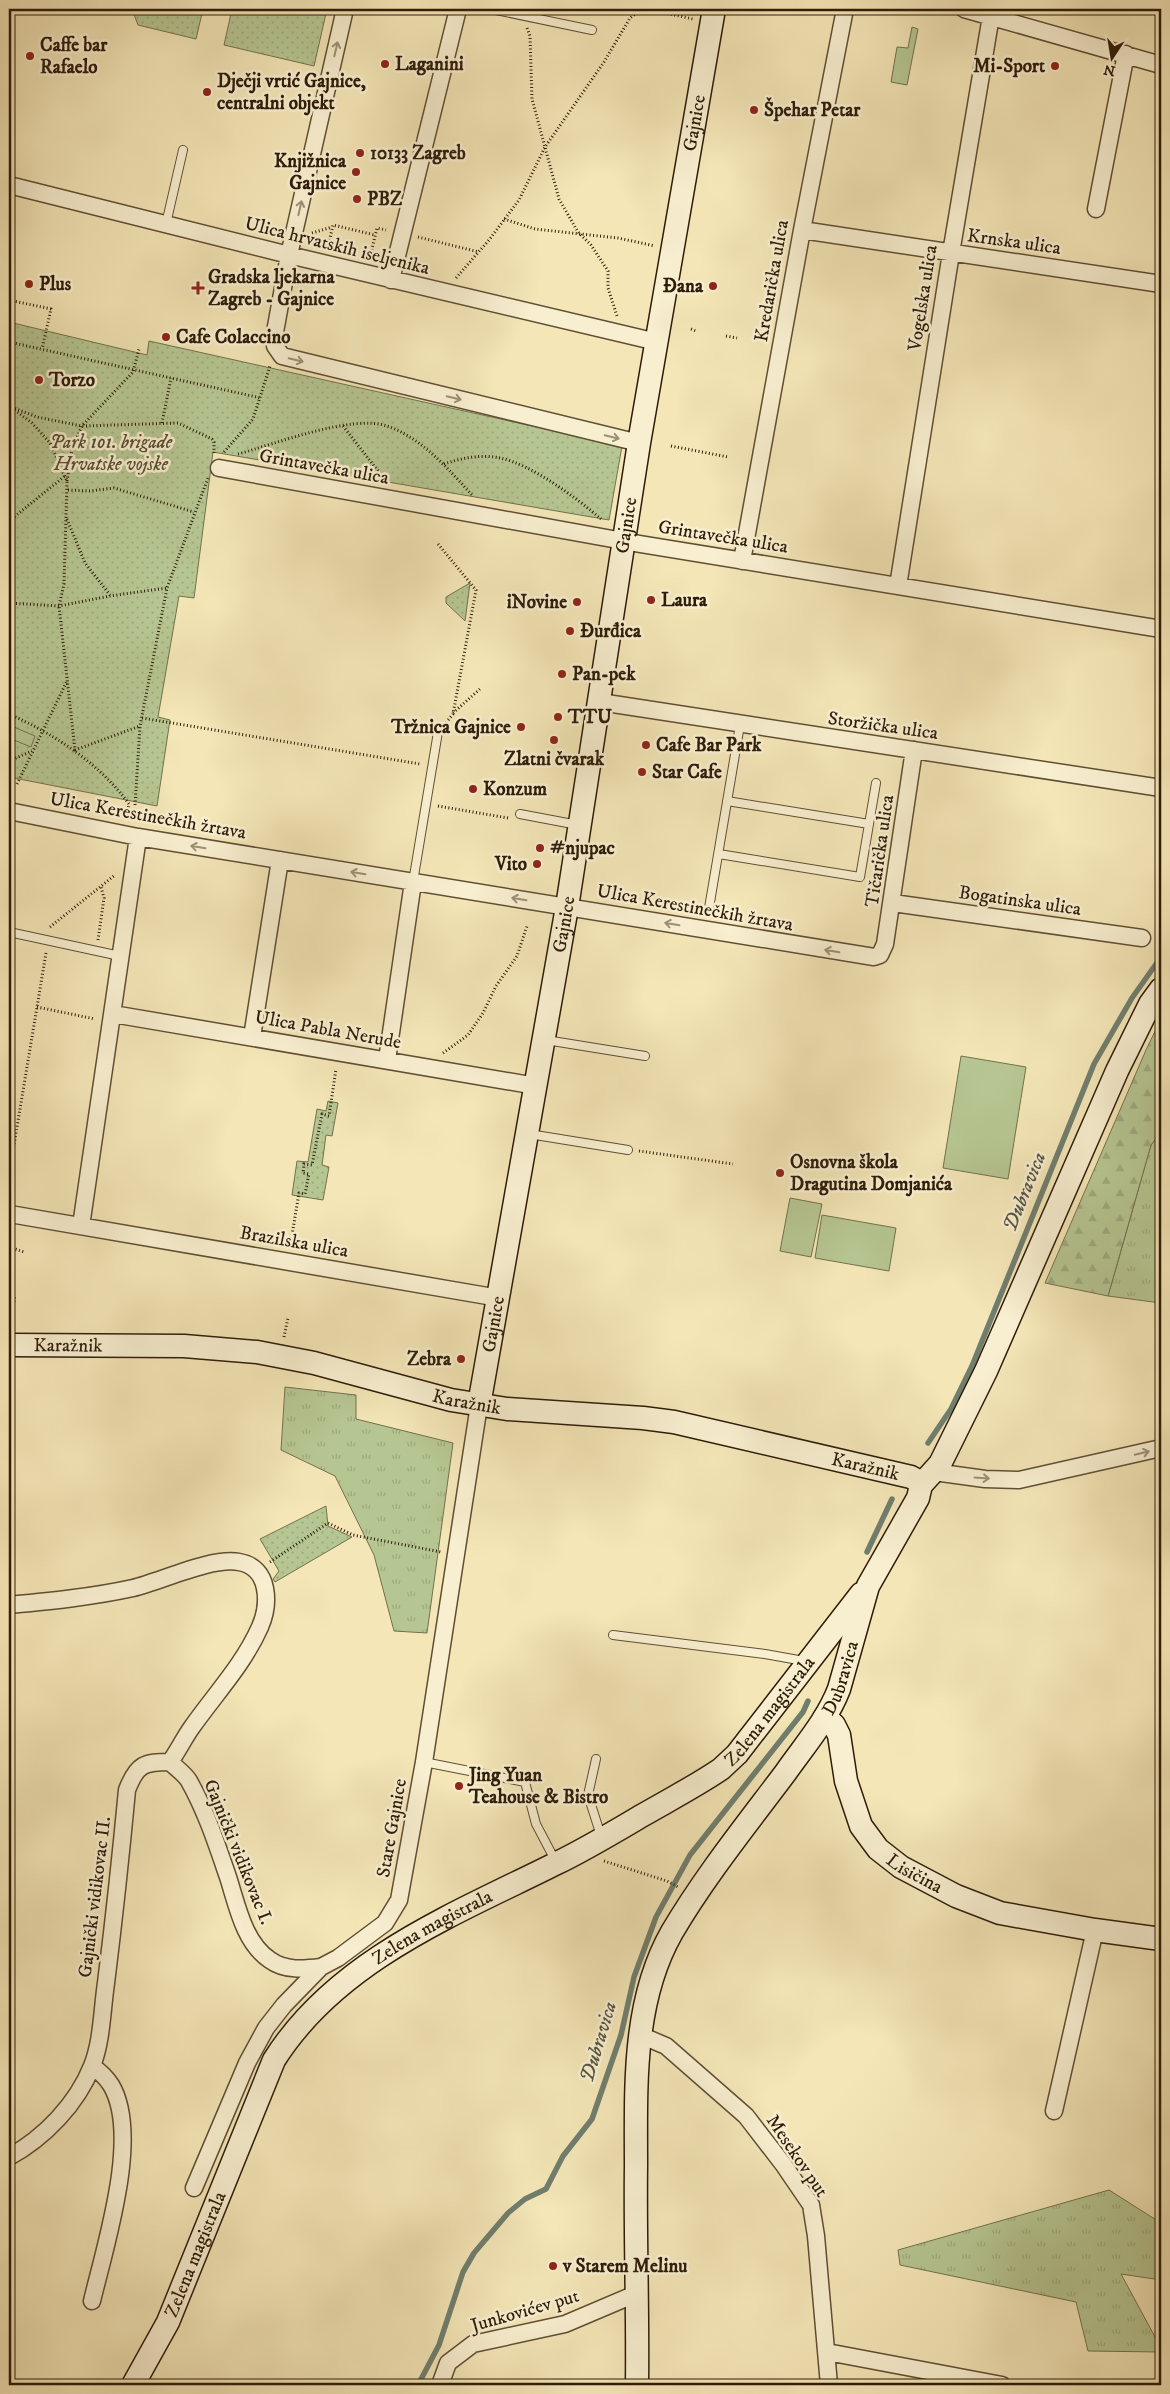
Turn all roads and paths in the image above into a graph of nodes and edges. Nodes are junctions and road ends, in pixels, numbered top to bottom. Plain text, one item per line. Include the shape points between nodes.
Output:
1 (345, 9) edge
2 (458, 9) edge
3 (491, 9) edge
4 (642, 9) edge
5 (647, 9) edge
6 (714, 9) edge
7 (845, 9) edge
8 (964, 9) edge
9 (991, 16) junction
10 (694, 20) dead end
11 (526, 27) dead end
12 (592, 30) dead end
13 (1126, 54) junction
14 (1161, 65) edge
15 (545, 147) junction
16 (183, 150) dead end
17 (9, 185) edge
18 (1096, 209) dead end
19 (504, 219) junction
20 (166, 224) junction
21 (332, 227) junction
22 (802, 230) junction
23 (396, 233) dead end
24 (309, 234) dead end
25 (580, 234) junction
26 (375, 235) junction
27 (413, 236) dead end
28 (655, 246) dead end
29 (479, 252) junction
30 (951, 253) junction
31 (326, 254) dead end
32 (289, 255) junction
33 (369, 264) dead end
34 (391, 280) junction
35 (454, 280) dead end
36 (1161, 284) edge
37 (9, 300) edge
38 (618, 318) dead end
39 (691, 330) dead end
40 (696, 331) dead end
41 (726, 336) dead end
42 (737, 338) dead end
43 (9, 342) edge
44 (657, 342) junction
45 (275, 346) junction
46 (42, 349) junction
47 (139, 349) dead end
48 (134, 369) junction
49 (171, 378) junction
50 (261, 398) junction
51 (9, 400) edge
52 (9, 406) edge
53 (14, 408) junction
54 (162, 423) junction
55 (82, 426) junction
56 (343, 426) junction
57 (639, 443) junction
58 (671, 446) dead end
59 (235, 455) dead end
60 (728, 457) dead end
61 (216, 464) junction
62 (444, 464) junction
63 (65, 476) junction
64 (67, 481) junction
65 (387, 482) dead end
66 (68, 490) junction
67 (475, 498) dead end
68 (194, 512) junction
69 (66, 516) junction
70 (9, 521) edge
71 (607, 525) dead end
72 (624, 541) junction
73 (438, 544) dead end
74 (742, 561) junction
75 (898, 586) junction
76 (167, 588) junction
77 (110, 596) junction
78 (9, 603) edge
79 (59, 606) junction
80 (1161, 629) edge
81 (67, 681) junction
82 (481, 688) dead end
83 (600, 702) junction
84 (9, 714) edge
85 (453, 714) junction
86 (142, 718) junction
87 (740, 725) junction
88 (140, 726) junction
89 (42, 730) junction
90 (438, 732) joint
91 (75, 750) junction
92 (914, 750) junction
93 (33, 751) junction
94 (9, 761) edge
95 (432, 766) junction
96 (876, 783) dead end
97 (17, 784) dead end
98 (1161, 788) edge
99 (727, 801) junction
100 (129, 804) dead end
101 (134, 805) dead end
102 (435, 805) dead end
103 (9, 811) edge
104 (516, 816) joint
105 (869, 824) junction
106 (580, 826) junction
107 (138, 837) junction
108 (719, 854) junction
109 (280, 860) junction
110 (116, 874) dead end
111 (413, 882) junction
112 (100, 887) junction
113 (893, 903) junction
114 (567, 907) junction
115 (708, 908) dead end
116 (527, 926) dead end
117 (46, 930) dead end
118 (9, 932) edge
119 (1142, 938) dead end
120 (97, 943) dead end
121 (46, 952) dead end
122 (880, 955) joint
123 (120, 956) junction
124 (1161, 989) edge
125 (37, 1007) junction
126 (107, 1017) junction
127 (252, 1037) junction
128 (544, 1040) junction
129 (645, 1056) dead end
130 (436, 1058) dead end
131 (387, 1060) junction
132 (337, 1064) dead end
133 (536, 1086) junction
134 (528, 1134) junction
135 (628, 1150) joint
136 (733, 1164) dead end
137 (9, 1174) edge
138 (10, 1214) dead end
139 (81, 1226) junction
140 (292, 1235) dead end
141 (9, 1247) edge
142 (24, 1252) dead end
143 (16, 1295) dead end
144 (500, 1298) junction
145 (288, 1318) dead end
146 (9, 1333) edge
147 (285, 1333) dead end
148 (9, 1345) edge
149 (479, 1405) junction
150 (1161, 1448) edge
151 (927, 1479) junction
152 (434, 1550) dead end
153 (257, 1570) junction
154 (868, 1586) junction
155 (9, 1605) edge
156 (612, 1636) dead end
157 (808, 1662) junction
158 (839, 1689) junction
159 (825, 1717) junction
160 (596, 1759) dead end
161 (170, 1762) junction
162 (424, 1762) junction
163 (601, 1850) junction
164 (557, 1864) junction
165 (678, 1888) dead end
166 (1095, 1930) junction
167 (1161, 1939) edge
168 (321, 1967) junction
169 (640, 2035) junction
170 (92, 2066) junction
171 (1054, 2111) dead end
172 (9, 2157) edge
173 (194, 2188) dead end
174 (638, 2293) junction
175 (92, 2301) dead end
176 (827, 2352) junction
177 (134, 2385) edge
178 (440, 2385) edge
179 (637, 2385) edge
180 (829, 2385) edge
181 (1002, 2385) edge

32 -> 1 street
2 - 34 street
3 - 12 lane
4 - 15 path via 630,18
5 - 10 path
6 - 44 street, Gajnice
7 - 22 street, Kredarička ulica
8 - 9 street
9 - 13 street
9 - 30 street, Vogelska ulica
11 - 15 path via 530,36 532,99
13 - 14 street
13 - 18 street
15 - 19 path via 519,200
15 - 25 path via 558,199
16 - 20 lane
17 - 20 street, Ulica hrvatskih iseljenika
19 - 25 path via 535,229
19 - 29 path
20 - 32 street, Ulica hrvatskih iseljenika
21 - 24 path
21 - 26 path via 333,224
21 - 31 path
22 - 30 street, Krnska ulica
22 - 74 street, Kredarička ulica
23 - 26 path via 377,228
25 - 28 path
25 - 38 path via 608,271 608,288
26 - 33 path
27 - 29 path
29 - 35 path
30 - 36 street, Krnska ulica
30 - 75 street, Vogelska ulica
32 - 34 street, Ulica hrvatskih iseljenika
32 - 45 street
34 - 44 street, Ulica hrvatskih iseljenika
37 - 46 path via 51,309
39 - 40 path
41 - 42 path
43 - 46 path
44 - 57 street, Gajnice
45 - 50 path
45 -> 57 street via 282,356
46 - 48 path
47 - 48 path
48 - 49 path
48 - 55 path
49 - 50 path
49 - 54 path
50 - 61 path via 253,419
51 - 53 path
52 - 53 path
53 - 55 path via 38,417
53 - 63 path via 50,443
54 - 55 path
54 - 61 path via 187,425 212,439
55 - 64 path via 72,449
56 - 59 path
56 - 62 path via 387,426 406,435
56 - 65 path
57 - 72 street, Gajnice
58 - 60 path
61 - 68 path
61 - 72 street, Grintavečka ulica
62 - 67 path
62 - 71 path via 481,456 501,458 562,489
63 - 64 path
63 - 70 path
64 - 66 path
66 - 68 path via 90,492 114,488
66 - 69 path
68 - 76 path
69 - 77 path via 85,563
69 - 79 path via 64,584
72 - 74 street, Grintavečka ulica
72 - 83 street, Gajnice
73 - 85 path via 476,590
74 - 75 street, Grintavečka ulica
75 - 80 street, Grintavečka ulica
76 - 77 path
76 - 86 path
77 - 79 path
78 - 79 path
79 - 81 path
81 - 89 path
81 - 91 path
82 - 85 path
83 - 87 street, Storžička ulica
83 - 106 street, Gajnice
84 - 89 path
85 - 90 path
86 - 88 path
86 - 95 path
87 - 92 street, Storžička ulica
87 - 99 lane
88 - 91 path
88 - 101 path
89 - 91 path
89 - 93 path
90 - 95 lane
91 - 100 path
92 - 98 street, Storžička ulica
92 - 113 street, Tičarička ulica
93 - 94 path
93 - 97 path
95 - 111 lane
96 - 105 lane
99 - 105 lane
99 - 108 lane
102 - 104 path
103 - 107 street, Ulica Kerestinečkih žrtava
104 - 106 lane
105 - 108 lane via 860,877
106 - 114 street, Gajnice
109 -> 107 street, Ulica Kerestinečkih žrtava
107 - 123 street
108 - 115 lane
111 -> 109 street, Ulica Kerestinečkih žrtava
109 - 127 street
110 - 112 path
114 -> 111 street, Ulica Kerestinečkih žrtava
111 - 131 street
112 - 117 path
112 - 120 path via 104,898
113 - 119 street, Bogatinska ulica
113 - 122 street, Tičarička ulica
122 -> 114 street, Ulica Kerestinečkih žrtava via 867,957
114 - 128 street, Gajnice
116 - 130 path via 517,956 468,1035
118 - 123 lane
121 - 125 path
123 - 126 street
124 - 151 street, Dubravica via 1134,1035 994,1356 955,1436
125 - 126 path
125 - 137 path
126 - 127 street, Ulica Pabla Nerude
126 - 139 street
127 - 131 street, Ulica Pabla Nerude
128 - 129 lane
128 - 133 street, Gajnice
131 - 133 street, Ulica Pabla Nerude
132 - 140 path via 329,1116 322,1114 312,1165 304,1164 302,1173 310,1174 305,1194 299,1193
133 - 134 street, Gajnice
134 - 135 lane
134 - 144 street, Gajnice
135 - 136 path
138 - 139 street, Brazilska ulica
139 - 144 street, Brazilska ulica
141 - 142 path
143 - 146 path
144 - 149 street, Gajnice
145 - 147 path
148 - 149 street, Karažnik via 184,1346 257,1352 314,1363
149 - 151 street, Karažnik via 674,1422 918,1481
149 - 162 street, Stare Gajnice
151 -> 150 street, Karažnik via 1019,1480
151 - 154 street, Dubravica
152 - 153 path via 353,1535 328,1523
153 - 155 street via 240,1562 222,1562 133,1588
153 - 161 street via 266,1583 261,1624 244,1660 192,1727
154 - 157 street, Zelena magistrala
154 - 158 street, Dubravica
156 - 157 lane
157 - 158 street via 830,1674
157 - 163 street, Zelena magistrala via 737,1754 721,1769
158 - 159 street, Dubravica
159 - 166 street, Lisičina via 839,1734 846,1781 861,1826 878,1849 900,1867 956,1896 1000,1913
159 - 169 street, Dubravica via 697,1893 671,1934 652,1979
160 - 163 lane via 588,1795
161 - 168 street, Gajnički vidikovac I. via 188,1780 210,1825 246,1930 258,1950 270,1961 284,1967
161 - 170 street, Gajnički vidikovac II. via 150,1762 134,1773 127,1790 112,1931
162 - 164 lane via 525,1782 536,1824
162 - 168 street, Stare Gajnice via 399,1900 385,1923
163 - 164 street, Zelena magistrala
163 - 165 path
164 - 177 street, Zelena magistrala via 400,1944 342,1985 310,2012 290,2035 274,2060 256,2100 168,2322
166 - 167 street, Lisičina
166 - 171 street
168 - 173 street, Stare Gajnice via 266,2028 247,2063
169 - 174 street, Dubravica via 636,2092
169 - 176 street, Mesekov put via 666,2046 746,2116 811,2205
170 - 172 street, Gajnički vidikovac II. via 69,2106 39,2136
170 - 175 street via 111,2085 122,2136 118,2186
174 - 178 street, Junkovićev put via 566,2324 473,2344 448,2363
174 - 179 street, Dubravica
176 - 180 street, Mesekov put
176 - 181 street

